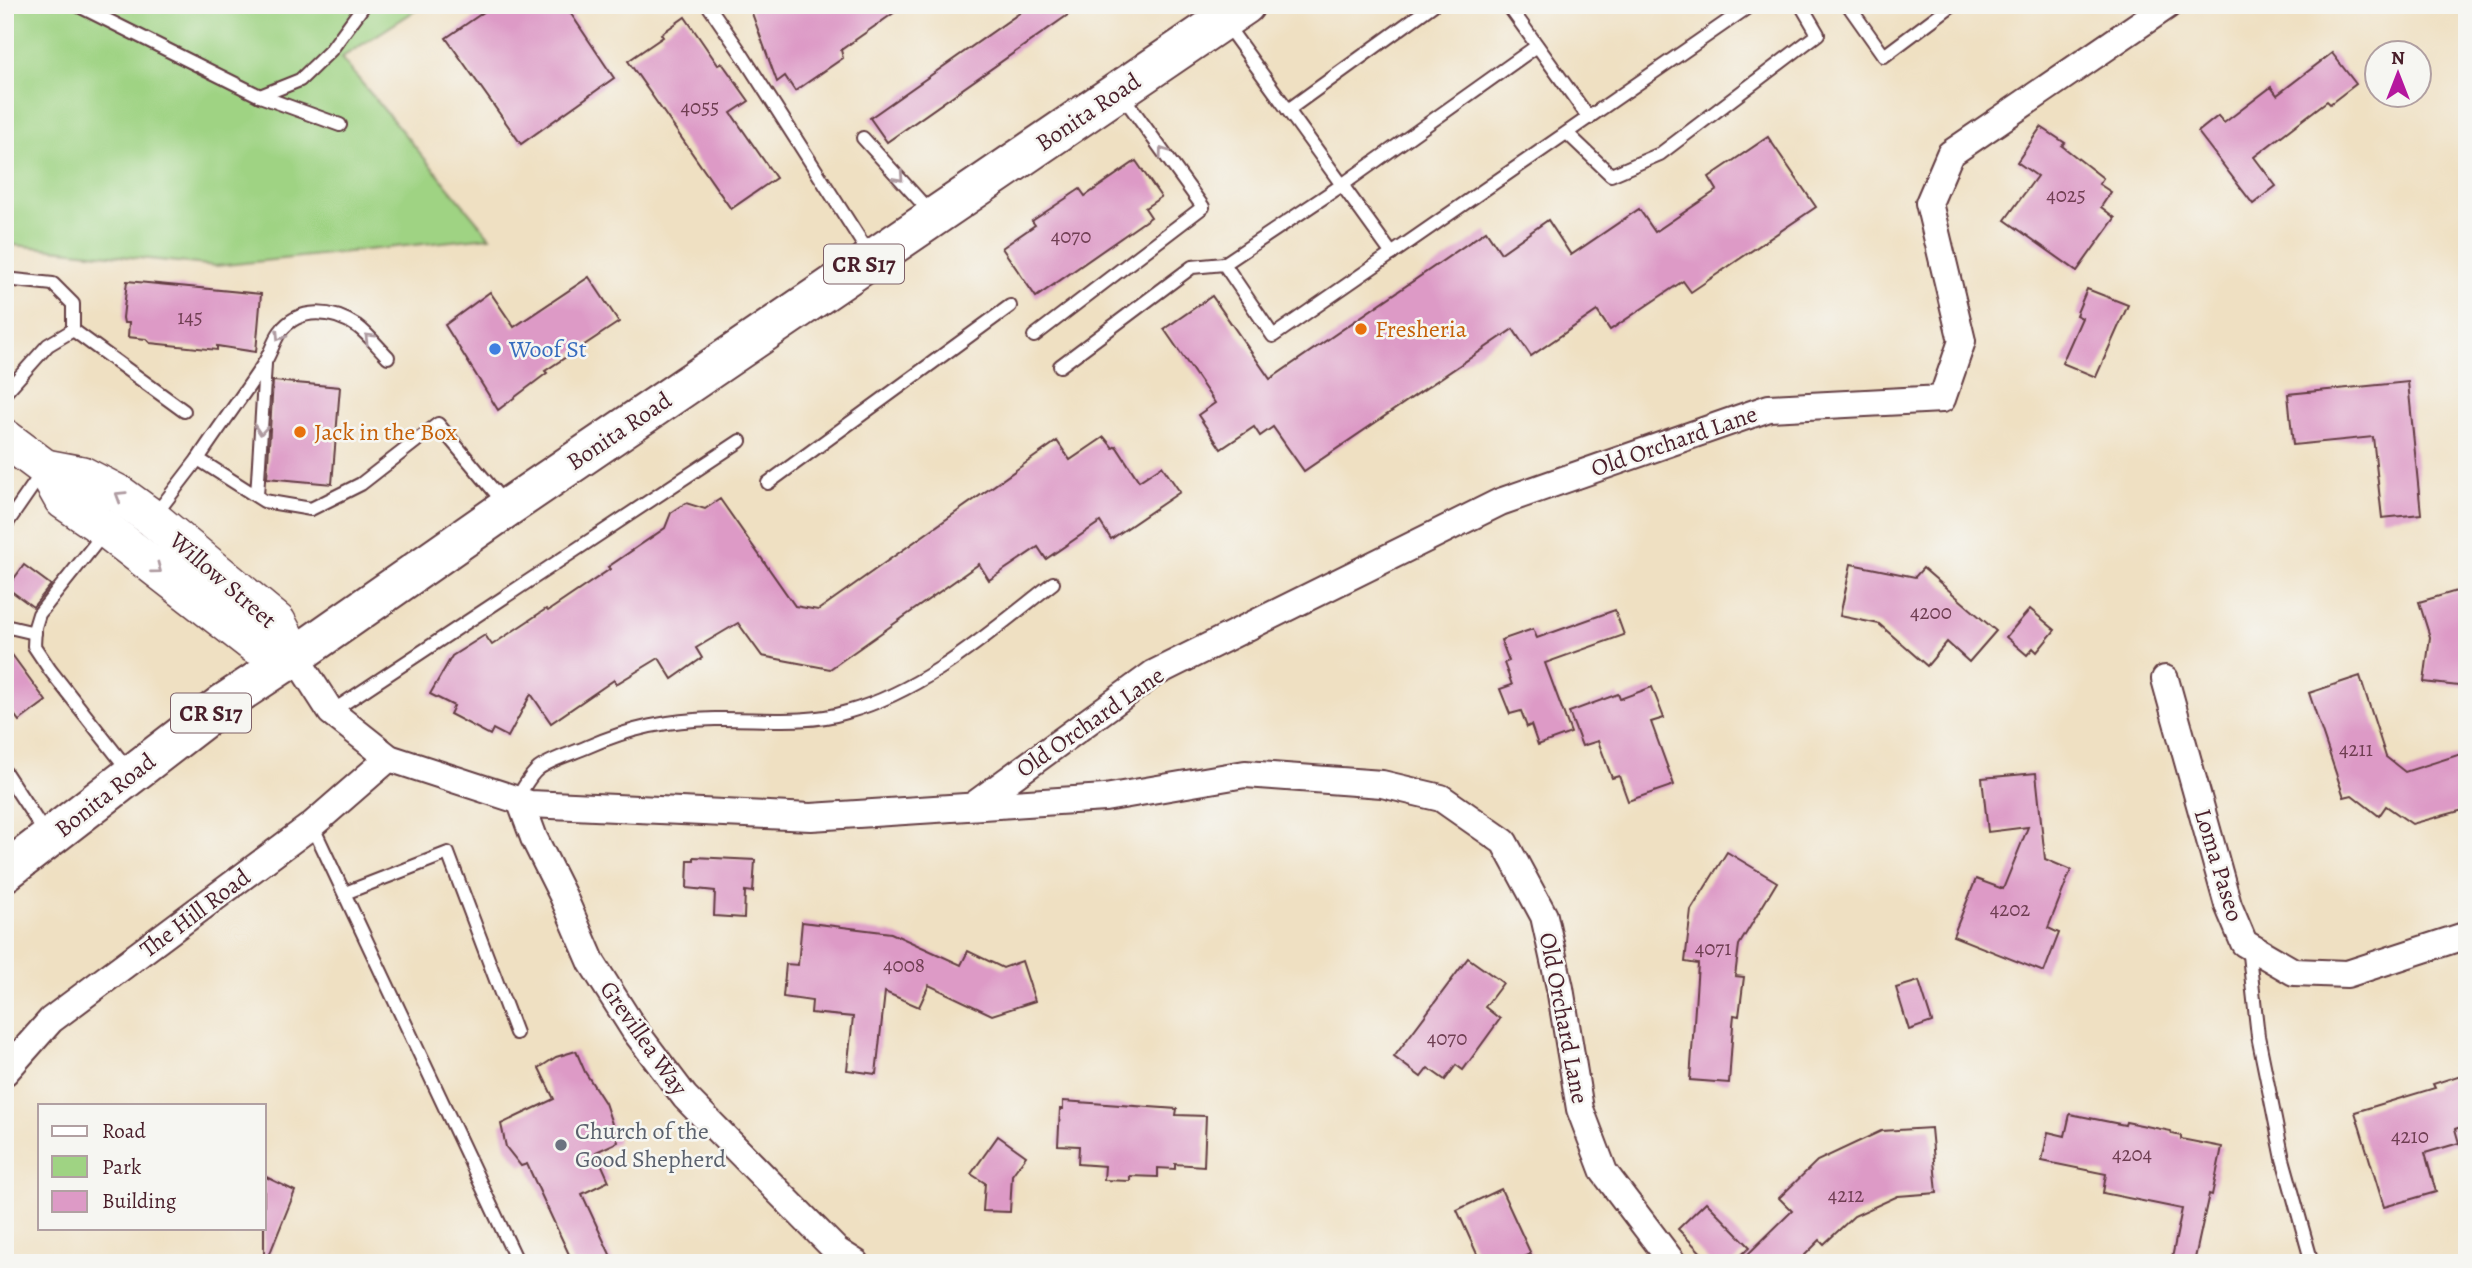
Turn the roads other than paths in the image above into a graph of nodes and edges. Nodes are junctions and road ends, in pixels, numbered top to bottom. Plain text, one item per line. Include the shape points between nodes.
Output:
1 (77, 5) edge
2 (364, 5) edge
3 (708, 5) edge
4 (1433, 5) edge
5 (1508, 5) edge
6 (1751, 5) edge
7 (1801, 5) edge
8 (1848, 5) edge
9 (1952, 5) edge
10 (2168, 5) edge
11 (1234, 13) edge
12 (1537, 46) junction
13 (1119, 91) junction
14 (260, 96) junction
15 (1288, 110) junction
16 (1589, 118) junction
17 (340, 125) dead end
18 (1567, 133) junction
19 (863, 138) dead end
20 (1342, 185) junction
21 (934, 216) junction
22 (1392, 254) junction
23 (873, 258) junction
24 (1224, 264) junction
25 (5, 279) edge
26 (1010, 306) dead end
27 (73, 330) junction
28 (1034, 335) dead end
29 (388, 357) dead end
30 (265, 363) junction
31 (1060, 366) dead end
32 (5, 393) edge
33 (184, 411) dead end
34 (5, 438) edge
35 (740, 442) dead end
36 (198, 459) junction
37 (45, 468) junction
38 (768, 483) dead end
39 (257, 496) junction
40 (508, 507) junction
41 (152, 518) junction
42 (5, 526) edge
43 (107, 530) junction
44 (1053, 583) dead end
45 (5, 626) edge
46 (35, 633) junction
47 (295, 656) junction
48 (2165, 679) dead end
49 (331, 712) junction
50 (389, 758) junction
51 (5, 772) edge
52 (132, 774) junction
53 (518, 800) junction
54 (974, 805) junction
55 (312, 825) junction
56 (48, 838) junction
57 (5, 872) edge
58 (345, 893) junction
59 (2467, 935) edge
60 (2248, 946) junction
61 (516, 1033) dead end
62 (5, 1072) edge
63 (518, 1263) edge
64 (856, 1263) edge
65 (1673, 1263) edge
66 (2312, 1263) edge

1 - 14 lane
2 - 14 lane via 331,50 300,79
3 - 23 lane
4 - 15 lane
5 - 12 lane
6 - 16 lane
7 - 18 lane via 1818,34 1660,153 1611,175
8 - 9 lane via 1885,56
10 - 54 street, Old Orchard Lane via 1950,154 1929,203 1962,341 1942,399 1769,408 1500,502 1153,674
11 - 13 main road, Bonita Road / CR S17
11 - 15 lane
12 - 16 lane
12 - 20 lane
13 - 21 main road, Bonita Road / CR S17
28 -> 13 lane via 1203,207
14 - 17 lane
15 - 20 lane
16 - 18 lane
18 - 22 lane
19 -> 21 lane
20 - 22 lane
20 - 24 lane
21 - 23 main road, Bonita Road / CR S17
22 - 24 lane via 1273,336
23 - 40 main road, Bonita Road / CR S17
24 - 31 lane via 1192,267
25 - 27 lane via 53,284 73,304
26 - 38 lane
27 - 32 lane via 48,345
27 - 33 lane
29 -> 30 lane via 358,327 336,314 316,312 295,317 280,332
30 - 36 lane
30 -> 39 lane
34 - 37 main road, Willow Street
35 - 49 lane
36 - 39 lane
36 - 41 lane
41 -> 37 main road, Willow Street via 82,475
37 - 42 lane
37 - 43 main road, Willow Street via 63,500
39 - 40 lane via 312,509 361,484 439,424
40 - 47 main road, Bonita Road / CR S17
41 - 47 main road, Willow Street via 277,622
43 - 46 lane via 39,614
43 -> 47 main road, Willow Street via 254,645
44 - 53 lane via 976,642 906,690 885,699 816,719 657,723 615,734 538,769
45 - 46 lane
46 - 52 lane via 34,646 50,670
47 - 49 street, Old Orchard Lane
47 - 52 main road, Bonita Road / CR S17 via 224,703
48 - 60 street, Loma Paseo via 2228,905
49 - 50 street, Old Orchard Lane
50 - 53 street, Old Orchard Lane
50 - 55 street, The Hill Road
51 - 56 lane
52 - 56 main road, Bonita Road / CR S17
53 - 54 street, Old Orchard Lane via 811,817
53 - 64 street, Grevillea Way via 592,963 635,1031 685,1097 837,1251
54 - 65 street, Old Orchard Lane via 1105,798 1245,774 1382,784 1441,798 1504,842 1544,916 1580,1109 1604,1172
55 - 58 lane
55 - 62 street, The Hill Road via 51,1020
56 - 57 main road, Bonita Road / CR S17
58 - 61 lane via 448,853
58 - 63 lane
59 - 60 street, Loma Paseo via 2347,974 2294,972
60 - 66 lane via 2280,1145

